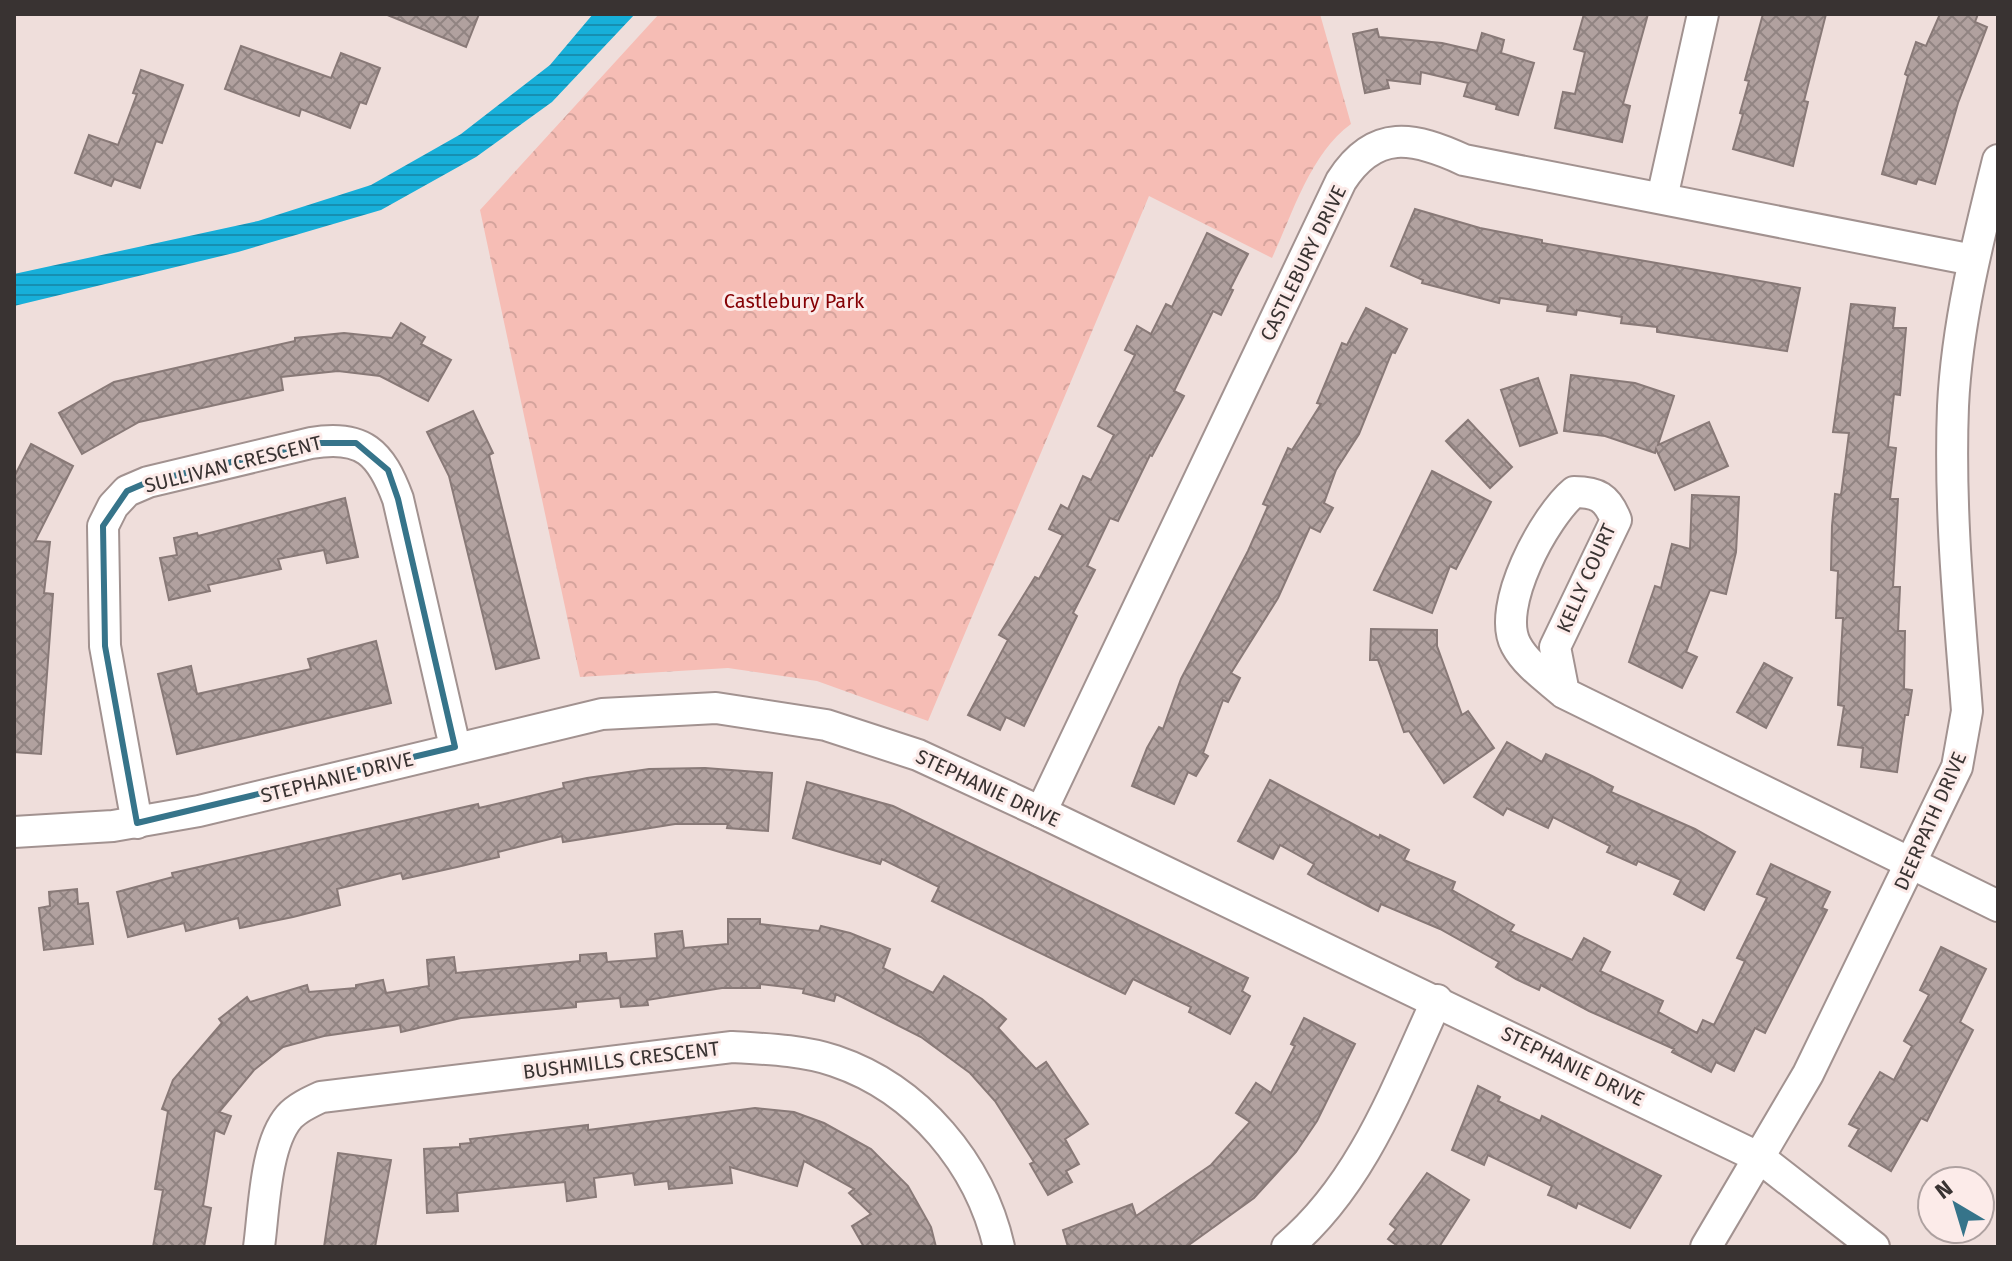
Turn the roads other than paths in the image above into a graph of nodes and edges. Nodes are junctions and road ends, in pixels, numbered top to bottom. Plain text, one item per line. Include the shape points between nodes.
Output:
1 (1703, 14) edge
2 (1998, 160) edge
3 (1662, 198) junction
4 (1973, 260) junction
5 (1564, 693) junction
6 (455, 747) junction
7 (1041, 812) junction
8 (137, 823) junction
9 (14, 832) edge
10 (1912, 864) junction
11 (1998, 906) edge
12 (1437, 1000) junction
13 (1760, 1158) junction
14 (259, 1247) edge
15 (999, 1247) edge
16 (1287, 1247) edge
17 (1706, 1247) edge
18 (1874, 1247) edge

1 - 3 street
2 - 4 street, DEERPATH DRIVE
3 - 4 street, CASTLEBURY DRIVE
3 - 7 street, CASTLEBURY DRIVE via 1464,160 1424,143 1397,141 1360,158 1341,181
4 - 10 street, DEERPATH DRIVE via 1954,402 1951,488 1967,711 1964,743
5 - 5 street, KELLY COURT via 1555,647 1616,520 1610,504 1595,492 1574,492 1556,507 1513,595 1515,644
5 - 10 street, KELLY COURT
6 - 7 street, STEPHANIE DRIVE via 602,714 716,708 826,725 918,755
6 - 8 street, STEPHANIE DRIVE
6 - 8 street, SULLIVAN CRESCENT via 398,499 388,470 372,453 334,439 148,482 127,491 103,526 105,646
7 - 12 street, STEPHANIE DRIVE
8 - 9 street, STEPHANIE DRIVE
10 - 11 street, KELLY COURT
10 - 13 street, DEERPATH DRIVE via 1823,1046
12 - 13 street, STEPHANIE DRIVE
12 - 16 street via 1360,1159 1330,1205
13 - 17 street, DEERPATH DRIVE
13 - 18 street, STEPHANIE DRIVE
14 - 15 street, BUSHMILLS CRESCENT via 281,1130 289,1117 321,1097 732,1047 783,1050 836,1062 912,1105 956,1150 982,1191

